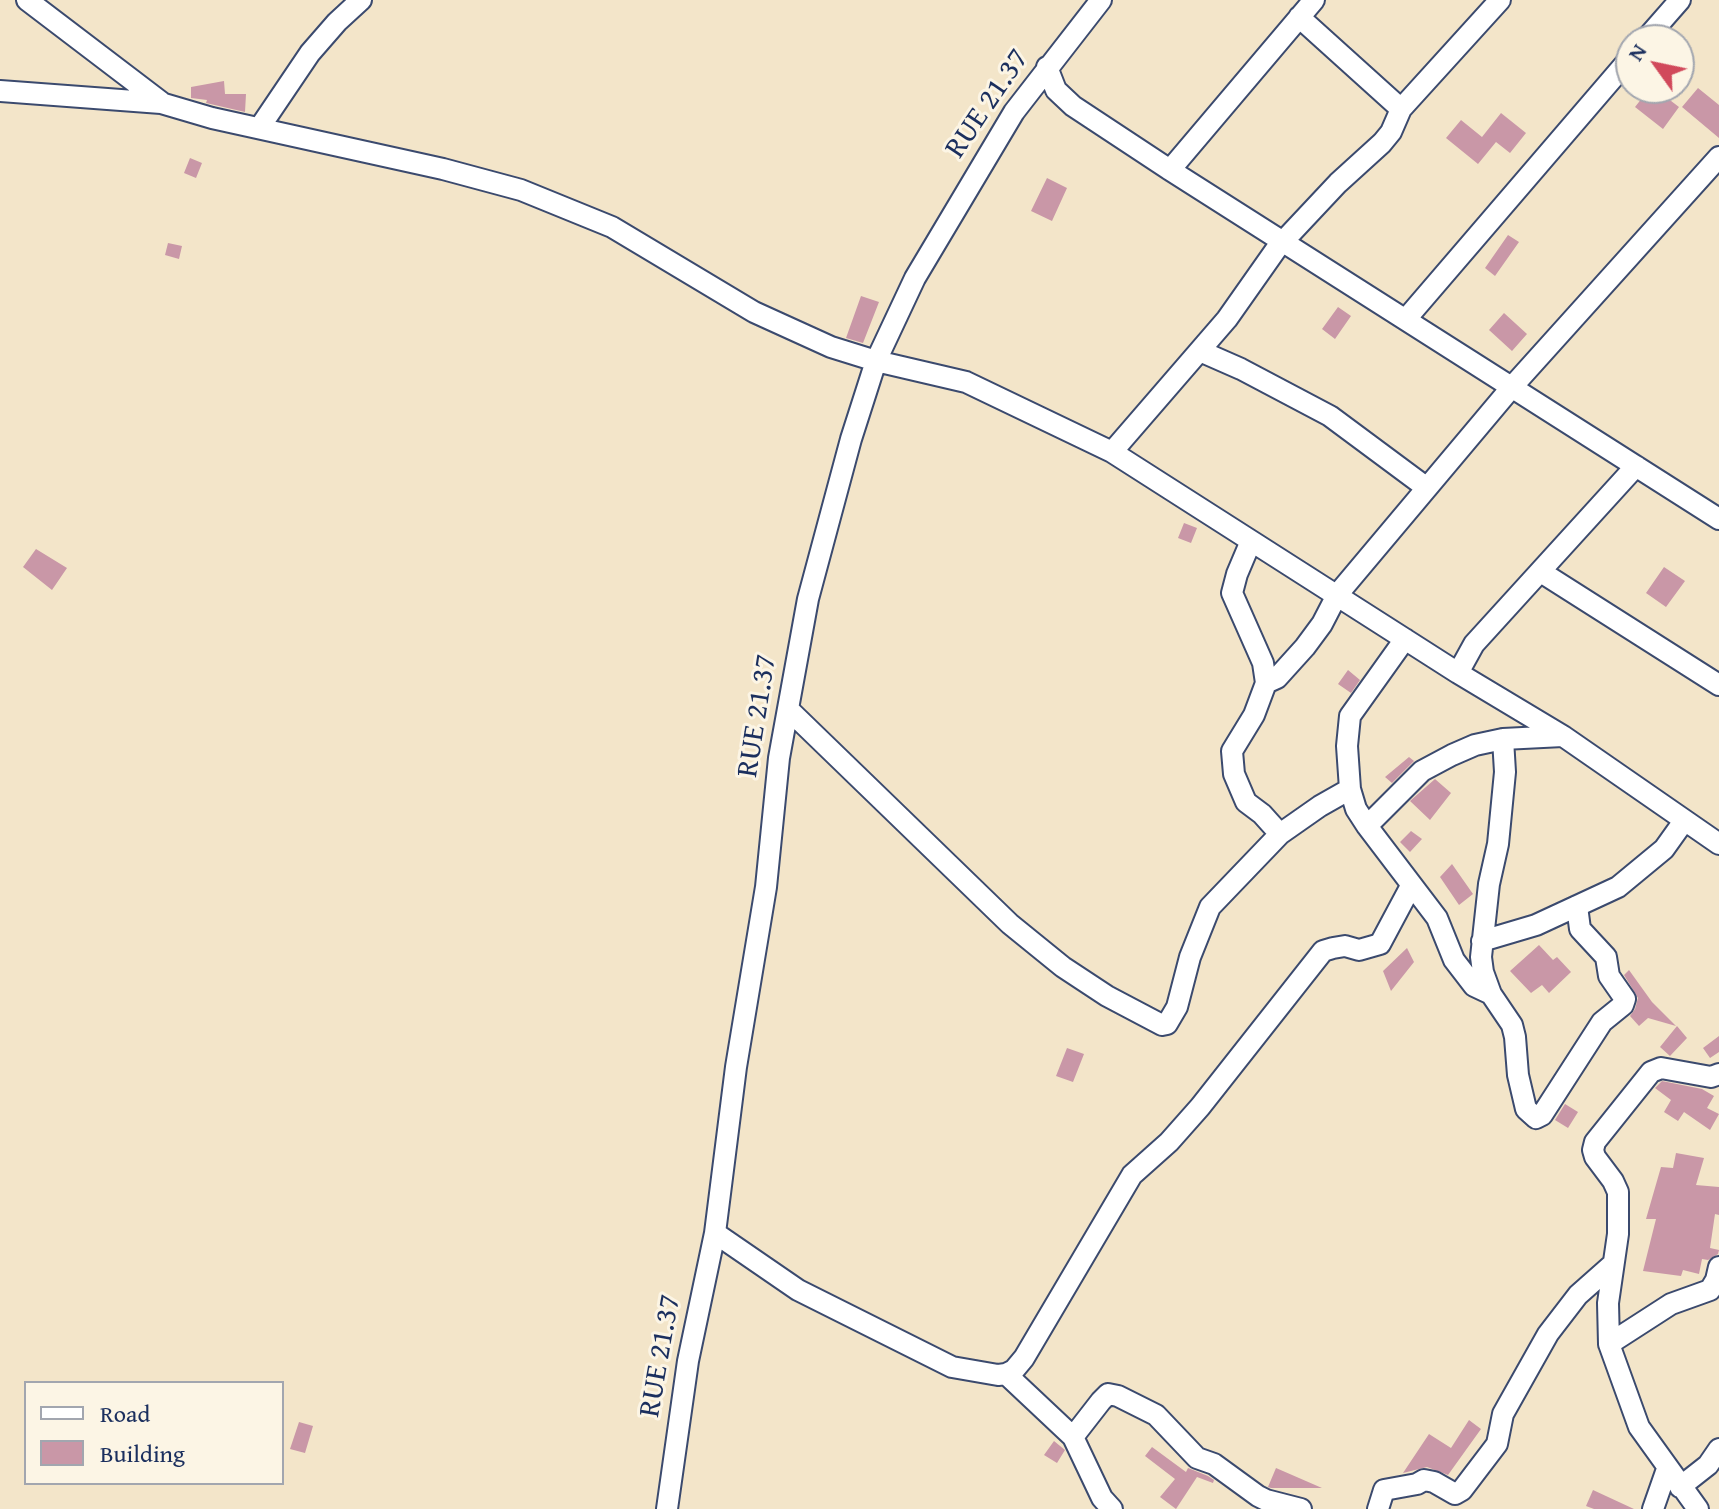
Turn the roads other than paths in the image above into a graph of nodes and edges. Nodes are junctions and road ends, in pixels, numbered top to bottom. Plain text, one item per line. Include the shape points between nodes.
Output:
1 (27, 0) edge
2 (361, 0) edge
3 (1101, 0) edge
4 (1314, 0) edge
5 (1500, 0) edge
6 (1680, 0) edge
7 (1299, 17) junction
8 (1659, 24) edge
9 (1047, 67) junction
10 (1615, 76) edge
11 (0, 91) edge
12 (161, 103) junction
13 (1401, 109) junction
14 (260, 127) junction
15 (1719, 157) edge
16 (1170, 170) junction
17 (1284, 241) junction
18 (1406, 319) junction
19 (1200, 351) junction
20 (876, 361) junction
21 (1511, 388) junction
22 (1112, 452) junction
23 (1636, 466) junction
24 (1427, 488) junction
25 (1719, 519) edge
26 (1251, 541) junction
27 (1541, 572) junction
28 (1337, 595) junction
29 (1405, 639) junction
30 (1458, 673) junction
31 (1266, 683) junction
32 (1719, 685) edge
33 (788, 709) junction
34 (1563, 736) junction
35 (1503, 739) junction
36 (1350, 789) junction
37 (1684, 821) junction
38 (1367, 826) junction
39 (1280, 834) junction
40 (1719, 844) edge
41 (1411, 886) junction
42 (1577, 906) junction
43 (1482, 941) junction
44 (1491, 994) junction
45 (1719, 1074) edge
46 (715, 1233) junction
47 (1613, 1264) junction
48 (1719, 1267) edge
49 (1609, 1344) junction
50 (1006, 1374) junction
51 (1073, 1437) junction
52 (1719, 1449) edge
53 (1667, 1469) junction
54 (1680, 1487) junction
55 (667, 1509) edge
56 (1112, 1509) edge
57 (1301, 1509) edge
58 (1378, 1509) edge
59 (1653, 1509) edge
60 (1698, 1509) edge

1 - 12 street
2 - 14 street via 310,53
3 - 9 street, RUE 21.37
4 - 7 street
5 - 13 street
6 - 8 street
7 - 13 street
7 - 16 street
9 - 16 street via 1056,90 1073,106
9 - 20 street, RUE 21.37 via 1014,112 915,278
10 - 18 street
11 - 12 street
12 - 14 street
13 - 17 street via 1382,143
14 - 20 street via 521,190 612,227 754,312
15 - 21 street
16 - 17 street
17 - 18 street
17 - 19 street
18 - 21 street
19 - 22 street
19 - 24 street via 1330,416
20 - 22 street via 966,382
20 - 33 street, RUE 21.37 via 808,599
21 - 23 street
21 - 24 street
22 - 26 street
23 - 25 street
23 - 27 street
24 - 28 street
26 - 28 street
26 - 31 street via 1232,593 1263,663
27 - 30 street via 1474,644
27 - 32 street
28 - 29 street
28 - 31 street via 1305,647
29 - 30 street
29 - 36 street via 1350,716
30 - 34 street
31 - 39 street via 1232,751 1234,774 1246,802
33 - 39 street via 1021,933 1085,982 1162,1025 1177,1007 1210,907
33 - 46 street, RUE 21.37
34 - 35 street
34 - 37 street
35 - 38 street via 1475,745 1422,771
35 - 43 street via 1498,844
36 - 38 street
36 - 39 street
37 - 40 street
37 - 42 street via 1664,849 1618,887
38 - 41 street
41 - 44 street via 1437,918 1454,960 1474,986
41 - 50 street via 1380,944 1323,951 1200,1107 1132,1175 1024,1358
42 - 43 street
42 - 44 street via 1580,929 1606,957 1609,976 1625,999 1602,1022 1536,1118 1526,1109 1512,1025
43 - 44 street via 1483,972
45 - 47 street via 1661,1068 1651,1072 1595,1142 1595,1157 1618,1192
46 - 50 street via 798,1290 952,1367
46 - 55 street, RUE 21.37 via 688,1361
47 - 49 street
47 - 58 street via 1578,1295 1548,1334 1503,1414 1497,1444 1462,1490 1455,1494 1424,1480 1384,1490
48 - 49 street via 1710,1290 1671,1304
49 - 53 street via 1631,1411
50 - 51 street
51 - 56 street
51 - 57 street via 1108,1394 1118,1396 1156,1415 1197,1458 1258,1496
52 - 54 street
53 - 54 street
53 - 59 street
54 - 60 street

